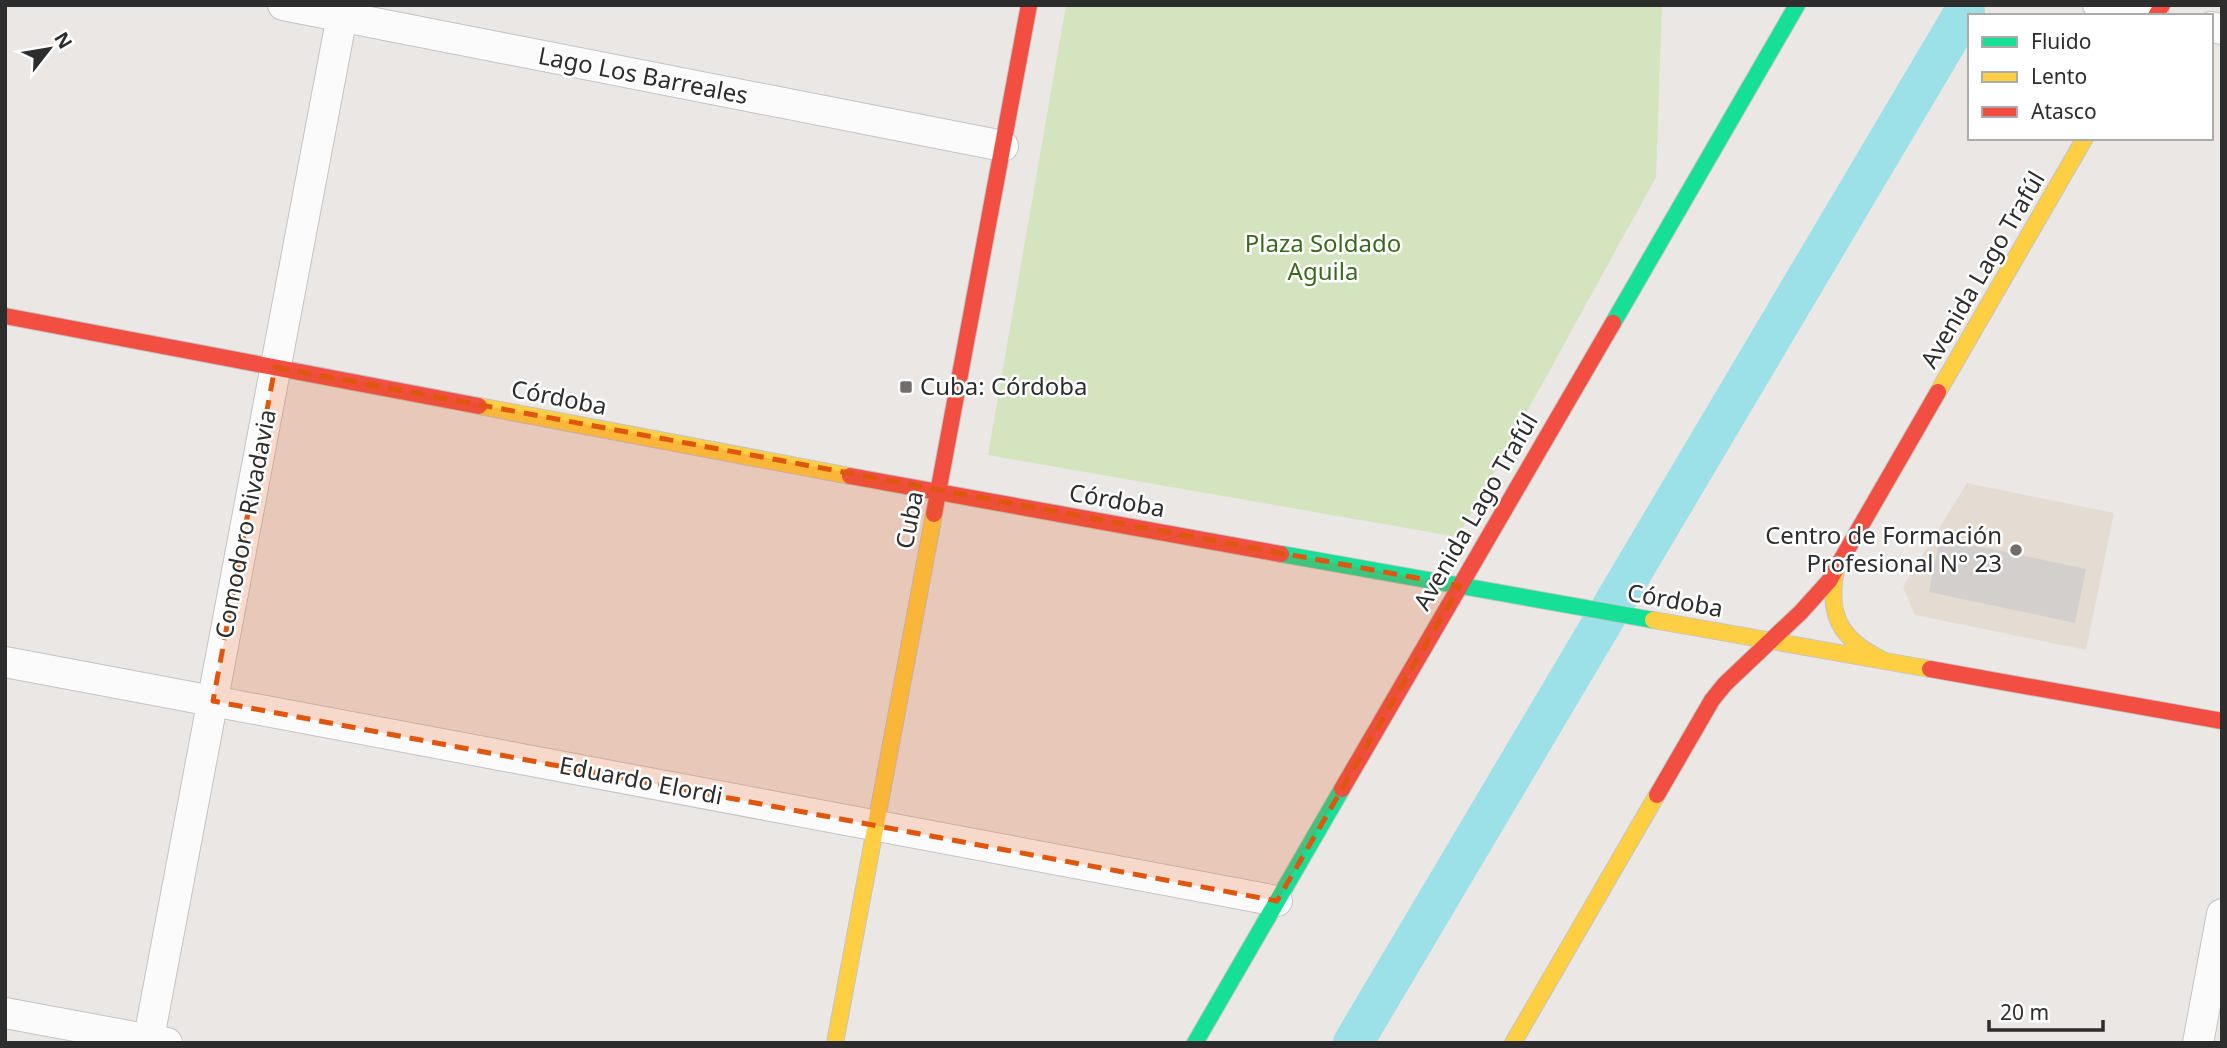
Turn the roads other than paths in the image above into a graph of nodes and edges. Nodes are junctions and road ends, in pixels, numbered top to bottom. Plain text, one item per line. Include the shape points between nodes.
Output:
1 (283, 5) edge
2 (1029, 5) edge
3 (1797, 5) edge
4 (2098, 5) edge
5 (342, 11) edge
6 (2144, 14) edge
7 (2084, 140) edge
8 (1003, 146) junction
9 (5, 316) edge
10 (275, 367) junction
11 (938, 493) junction
12 (1836, 570) junction
13 (1460, 586) junction
14 (1770, 641) junction
15 (5, 662) edge
16 (1889, 662) junction
17 (213, 701) junction
18 (2222, 722) edge
19 (876, 825) junction
20 (1277, 901) junction
21 (2222, 914) edge
22 (5, 1013) edge
23 (155, 1042) edge
24 (835, 1043) edge
25 (1195, 1043) edge
26 (1513, 1043) edge
27 (2198, 1043) edge

1 - 5 street, Lago Los Barreales
2 - 8 main road, Cuba
3 - 13 main road, Avenida Lago Trafúl
4 - 6 street
5 - 8 street, Lago Los Barreales
5 - 10 street, Comodoro Rivadavia
7 - 12 main road, Avenida Lago Trafúl
8 - 11 main road, Cuba
9 - 10 main road, Córdoba
10 - 11 main road, Córdoba
10 - 17 street, Comodoro Rivadavia
11 - 13 main road, Córdoba
11 - 19 main road, Cuba
12 - 14 main road, Avenida Lago Trafúl via 1811,604
12 - 16 main road, Avenida Lago Trafúl via 1831,600 1839,625 1858,646
13 - 14 main road, Córdoba
13 - 20 main road, Avenida Lago Trafúl
14 - 16 main road, Córdoba
14 - 26 main road, Avenida Lago Trafúl via 1736,670 1712,700
15 - 17 street, Eduardo Elordi
16 - 18 main road, Córdoba
17 - 19 street, Eduardo Elordi
17 - 23 street, Comodoro Rivadavia
19 - 20 street, Eduardo Elordi
19 - 24 main road, Cuba
20 - 25 main road, Avenida Lago Trafúl
21 - 27 street
22 - 23 street

